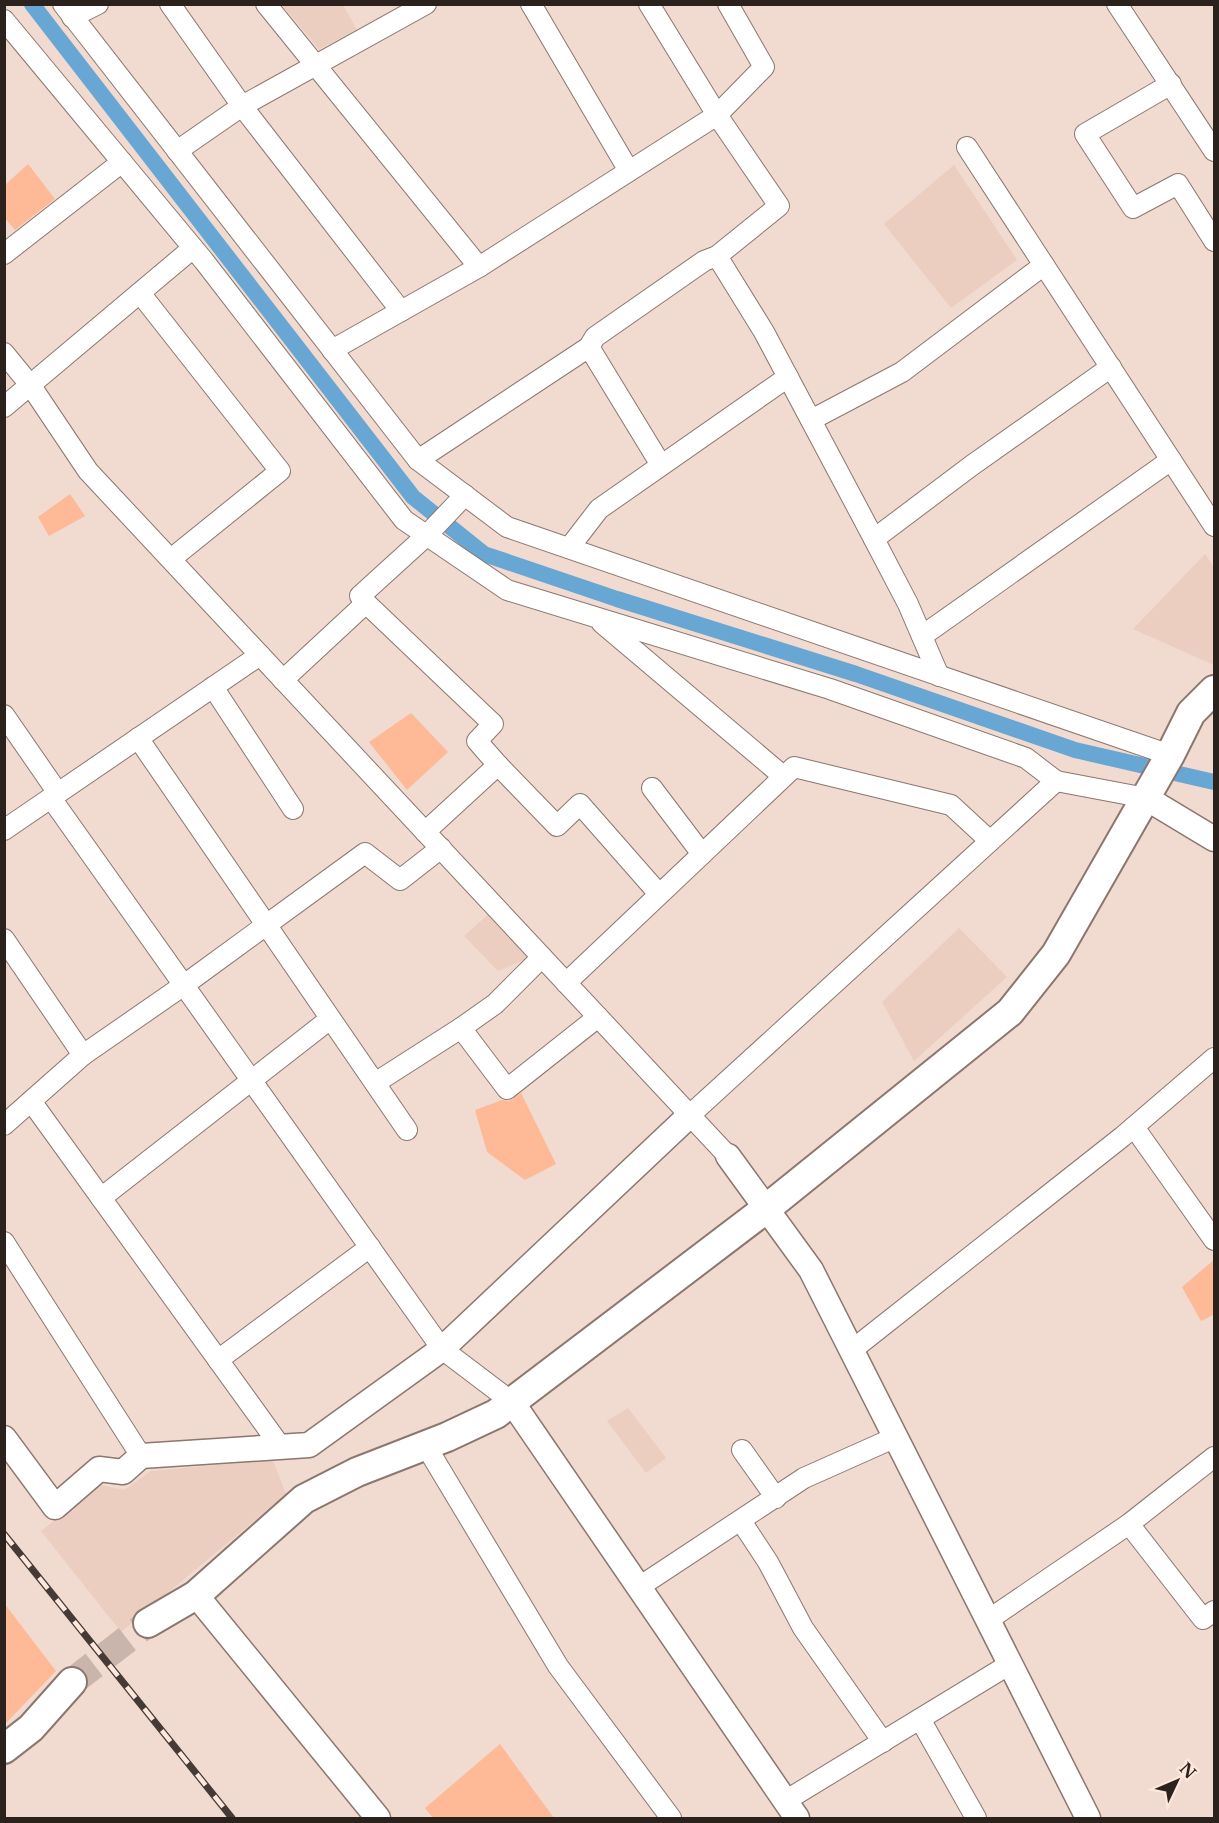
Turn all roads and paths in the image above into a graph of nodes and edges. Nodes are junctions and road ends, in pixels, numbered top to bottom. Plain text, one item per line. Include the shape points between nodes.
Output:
1 (98, 4) edge
2 (170, 4) edge
3 (266, 4) edge
4 (426, 4) edge
5 (531, 4) edge
6 (649, 4) edge
7 (728, 4) edge
8 (1117, 4) edge
9 (67, 11) edge
10 (4, 20) edge
11 (315, 65) junction
12 (1171, 84) junction
13 (242, 106) junction
14 (717, 115) junction
15 (967, 147) dead end
16 (177, 151) junction
17 (1215, 151) edge
18 (123, 162) junction
19 (629, 171) junction
20 (1215, 241) edge
21 (193, 248) junction
22 (4, 254) edge
23 (717, 256) junction
24 (1044, 265) junction
25 (479, 267) junction
26 (140, 293) junction
27 (401, 311) junction
28 (589, 347) junction
29 (332, 350) junction
30 (4, 354) edge
31 (1111, 367) junction
32 (788, 377) junction
33 (31, 386) junction
34 (4, 407) edge
35 (811, 420) junction
36 (418, 460) junction
37 (1171, 460) junction
38 (661, 465) junction
39 (465, 495) junction
40 (1215, 526) edge
41 (426, 536) junction
42 (874, 539) junction
43 (569, 548) junction
44 (171, 559) junction
45 (366, 603) junction
46 (594, 617) junction
47 (922, 636) junction
48 (260, 655) junction
49 (939, 676) junction
50 (284, 680) junction
51 (213, 687) junction
52 (1215, 690) edge
53 (4, 715) edge
54 (138, 738) junction
55 (1170, 755) junction
56 (498, 765) junction
57 (783, 776) junction
58 (1056, 781) junction
59 (651, 788) dead end
60 (54, 795) junction
61 (1146, 798) junction
62 (293, 809) dead end
63 (4, 830) edge
64 (425, 832) junction
65 (1215, 839) edge
66 (990, 841) junction
67 (441, 848) junction
68 (702, 854) junction
69 (659, 894) junction
70 (266, 925) junction
71 (4, 939) edge
72 (542, 957) junction
73 (566, 983) junction
74 (184, 985) junction
75 (598, 1017) junction
76 (330, 1019) junction
77 (461, 1028) junction
78 (83, 1055) junction
79 (1215, 1058) edge
80 (251, 1079) junction
81 (375, 1083) junction
82 (31, 1101) junction
83 (690, 1115) junction
84 (4, 1125) edge
85 (1134, 1127) junction
86 (407, 1130) dead end
87 (728, 1156) joint
88 (101, 1198) junction
89 (767, 1208) junction
90 (1215, 1240) edge
91 (4, 1242) edge
92 (370, 1247) junction
93 (442, 1349) junction
94 (852, 1350) junction
95 (218, 1360) junction
96 (512, 1402) junction
97 (896, 1437) junction
98 (4, 1438) edge
99 (426, 1446) junction
100 (281, 1447) junction
101 (742, 1450) dead end
102 (141, 1456) junction
103 (1215, 1457) edge
104 (776, 1498) junction
105 (741, 1521) junction
106 (1129, 1524) junction
107 (639, 1587) junction
108 (196, 1595) junction
109 (1215, 1611) edge
110 (988, 1620) junction
111 (148, 1623) tunnel mouth
112 (1010, 1664) junction
113 (72, 1682) tunnel mouth
114 (920, 1719) junction
115 (883, 1742) junction
116 (4, 1749) edge
117 (791, 1810) edge
118 (378, 1818) edge
119 (671, 1818) edge
120 (976, 1818) edge
121 (1088, 1818) edge

1 - 9 street
2 - 13 street
3 - 11 street
4 - 11 street
5 - 19 street
6 - 14 street
7 - 14 street via 764,67
8 - 12 street
9 - 16 street
10 - 18 street
11 - 13 street
11 - 25 street
12 - 17 street
12 - 20 street via 1085,134 1133,208 1178,184
13 - 16 street
13 - 27 street
14 - 19 street
14 - 23 street via 778,206
15 - 24 street
16 - 29 street
18 - 21 street
18 - 22 street
19 - 25 street
21 - 26 street
21 - 41 street via 404,520
23 - 28 street via 704,261 595,338
23 - 32 street
24 - 31 street
24 - 35 street via 902,372
25 - 27 street
26 - 33 street
26 - 44 street via 280,471
27 - 29 street
28 - 36 street
28 - 38 street
29 - 36 street
30 - 33 street
31 - 37 street
31 - 42 street
32 - 35 street
32 - 38 street
33 - 34 street
33 - 44 street via 88,471
35 - 42 street
36 - 39 street
37 - 40 street
37 - 47 street
38 - 43 street via 599,509
39 - 41 street
39 - 43 street via 507,527
41 - 45 street via 360,596
41 - 46 street via 507,590
42 - 47 street
43 - 49 street
44 - 48 street
45 - 50 street
45 - 56 street via 493,724 477,741
46 - 57 street
46 - 58 street via 830,689 1026,758
47 - 49 street
48 - 50 street
48 - 51 street
49 - 55 street
50 - 64 street
51 - 54 street
51 - 62 street
52 - 55 main road via 1191,712
53 - 60 street
54 - 60 street
54 - 70 street
55 - 61 main road
56 - 64 street
56 - 69 street via 557,826 580,804
57 - 66 street via 794,767 951,805
57 - 68 street
58 - 61 street
58 - 66 street
59 - 68 street
60 - 63 street
60 - 74 street
61 - 65 street
61 - 89 main road via 1056,954 1010,1012
64 - 67 street
66 - 83 street
67 - 70 street via 400,880 365,853
67 - 72 street
68 - 69 street
69 - 73 street
70 - 74 street
70 - 76 street
71 - 78 street
72 - 73 street
72 - 77 street via 495,1004
73 - 75 street
74 - 78 street
74 - 80 street
75 - 77 street via 507,1089
75 - 83 street
76 - 80 street
76 - 81 street
77 - 81 street
78 - 82 street
79 - 85 street
80 - 88 street
80 - 92 street
81 - 86 street
82 - 84 street
82 - 88 street
83 - 87 street
83 - 93 street
85 - 90 street
85 - 94 street
87 - 89 street
88 - 95 street
89 - 94 street via 811,1270
89 - 96 main road
91 - 102 street
92 - 93 street
92 - 95 street
93 - 96 street
93 - 100 street via 309,1445
94 - 97 street
95 - 100 street
96 - 99 main road via 496,1414
96 - 107 street
97 - 104 street via 804,1478
97 - 110 street
98 - 102 street via 55,1508 99,1469 123,1472
99 - 108 main road via 357,1472 304,1498
99 - 119 street via 558,1666
100 - 102 street
101 - 104 street
103 - 106 street
104 - 105 street
105 - 107 street
105 - 115 street via 803,1628
106 - 109 street via 1203,1619
106 - 110 street
107 - 117 street
108 - 111 main road
108 - 118 street
110 - 112 street
112 - 114 street
112 - 121 street
113 - 116 main road via 31,1728
114 - 115 street
114 - 120 street
115 - 117 street

